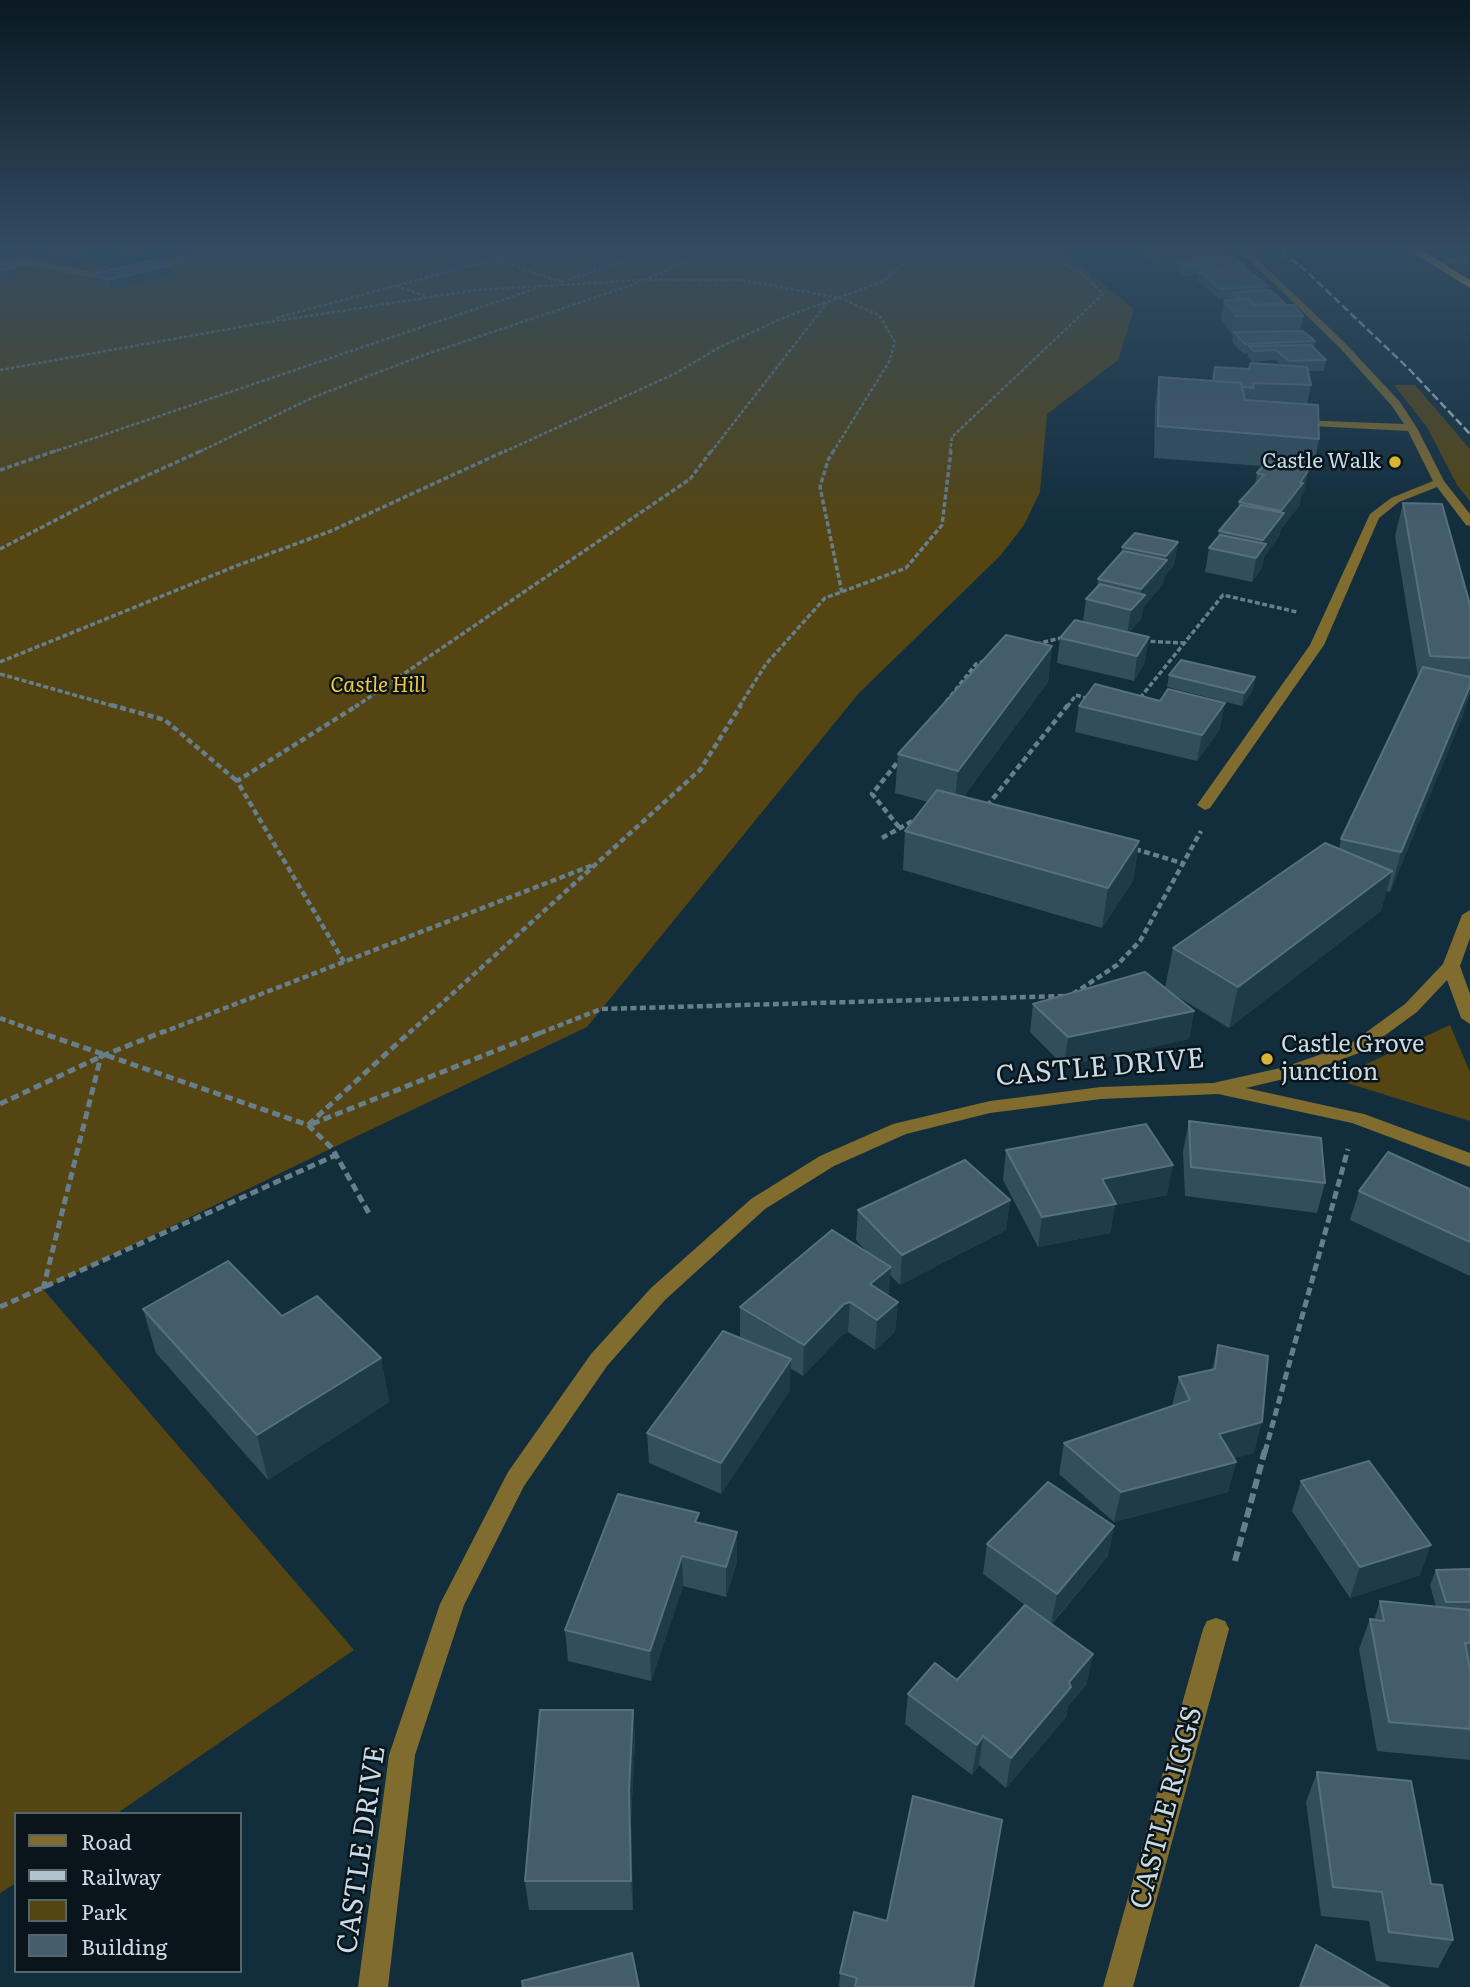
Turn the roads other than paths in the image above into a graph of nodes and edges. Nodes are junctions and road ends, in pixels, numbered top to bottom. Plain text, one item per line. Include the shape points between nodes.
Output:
1 (1342, 345) edge
2 (1281, 422) edge
3 (1412, 428) junction
4 (1439, 482) junction
5 (1470, 522) edge
6 (1205, 805) road end
7 (1470, 915) edge
8 (1451, 967) junction
9 (1470, 1018) edge
10 (1213, 1089) junction
11 (1470, 1160) edge
12 (1216, 1629) dead end
13 (373, 1987) edge
14 (1118, 1987) edge

1 - 3 street
2 - 3 street
3 - 4 street
4 - 5 street
4 - 6 street via 1395,500 1374,516 1317,645
7 - 8 street
8 - 9 street
8 - 10 street, CASTLE DRIVE via 1410,1008 1356,1048 1289,1073
10 - 11 street via 1357,1118
10 - 13 street, CASTLE DRIVE via 1049,1099 990,1107 900,1129 827,1161 758,1204 658,1294 599,1360 516,1479 452,1604 402,1755
12 - 14 street, CASTLE RIGGS

